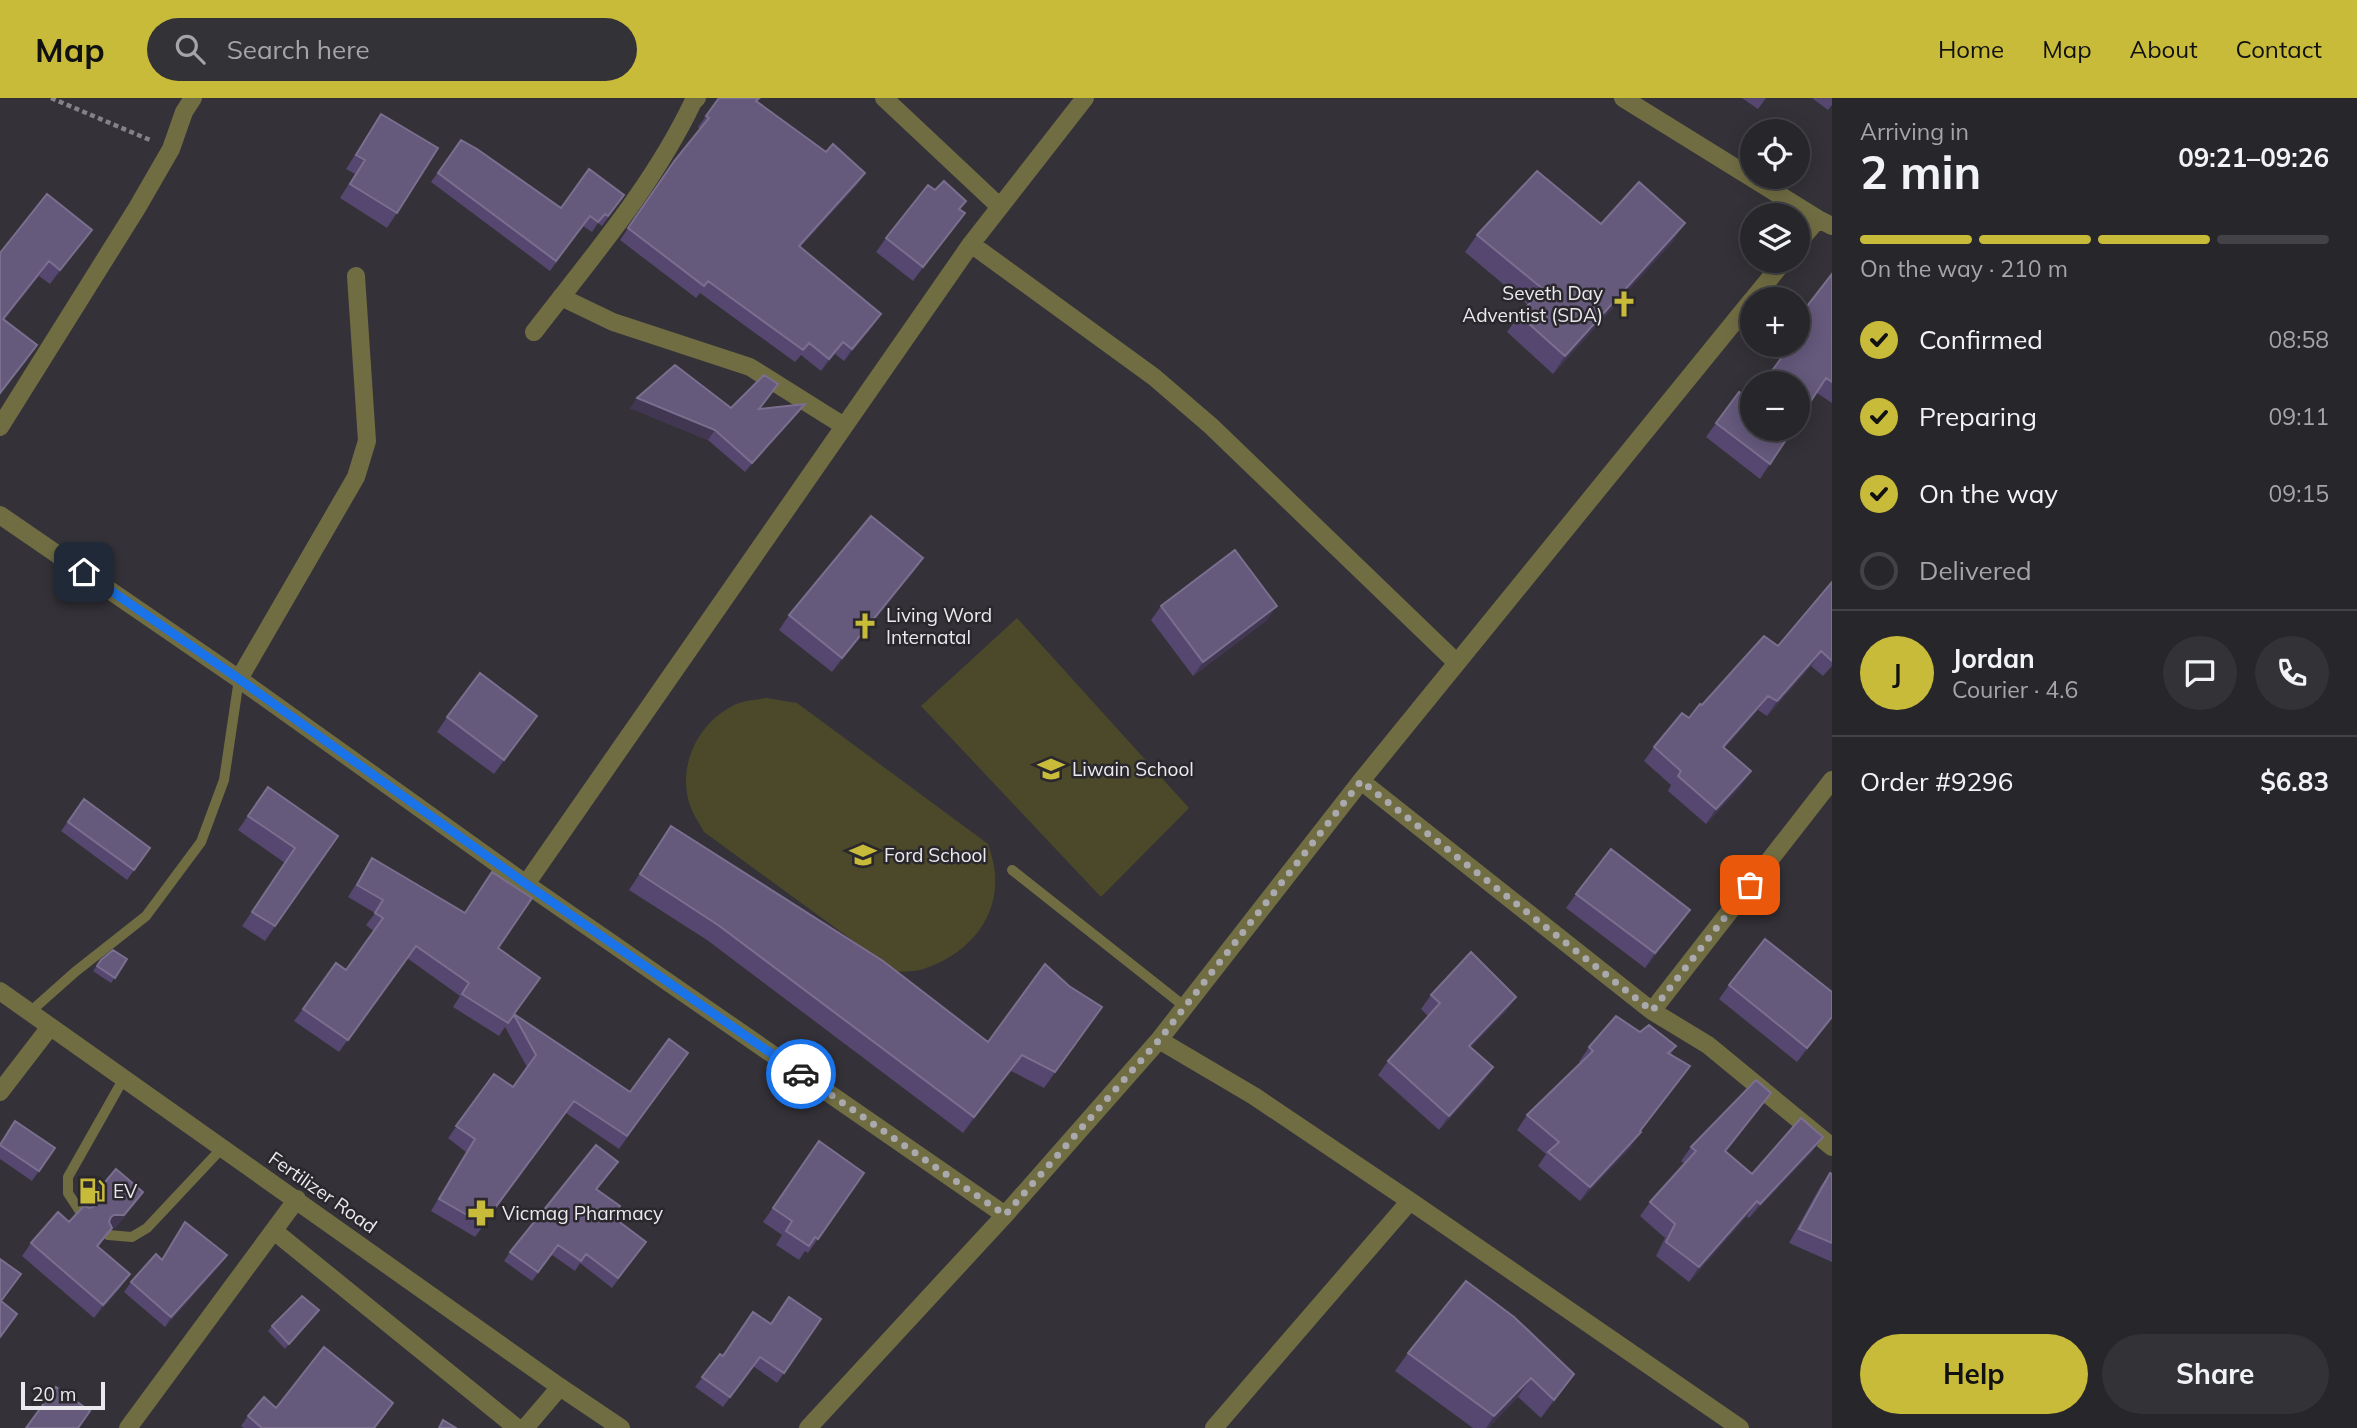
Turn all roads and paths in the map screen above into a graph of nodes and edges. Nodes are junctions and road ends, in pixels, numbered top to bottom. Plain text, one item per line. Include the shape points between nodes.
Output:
1 (51, 98) edge
2 (193, 98) edge
3 (697, 98) edge
4 (884, 98) edge
5 (1085, 98) edge
6 (1623, 98) edge
7 (171, 149) junction
8 (999, 206) junction
9 (1825, 223) edge
10 (1810, 234) edge
11 (971, 244) junction
12 (1774, 273) edge
13 (356, 276) dead end
14 (1763, 287) edge
15 (561, 297) junction
16 (1740, 315) edge
17 (534, 331) dead end
18 (844, 426) junction
19 (0, 427) edge
20 (0, 515) edge
21 (1457, 663) junction
22 (239, 679) junction
23 (1832, 780) edge
24 (1361, 781) junction
25 (1012, 870) dead end
26 (526, 884) junction
27 (0, 991) edge
28 (1184, 1006) junction
29 (1652, 1011) junction
30 (30, 1012) junction
31 (50, 1027) junction
32 (1159, 1040) junction
33 (124, 1078) junction
34 (0, 1092) edge
35 (223, 1147) junction
36 (1832, 1147) edge
37 (297, 1199) junction
38 (1410, 1200) junction
39 (80, 1213) edge
40 (1005, 1215) junction
41 (274, 1231) junction
42 (108, 1235) edge
43 (560, 1387) junction
44 (128, 1428) edge
45 (517, 1428) edge
46 (525, 1428) edge
47 (621, 1428) edge
48 (808, 1428) edge
49 (1214, 1428) edge
50 (1740, 1428) edge

1 - 7 path
2 - 7 street
3 - 15 street via 675,140
4 - 8 street
5 - 8 street
6 - 9 street
7 - 19 street
8 - 11 street
9 - 10 street
11 - 18 street
11 - 21 street via 1154,377 1211,426
12 - 14 street
13 - 22 street via 367,441 356,477
15 - 17 street
15 - 18 street via 613,322 750,367
16 - 21 street
18 - 26 street
20 - 22 street
21 - 24 street
22 - 26 street
22 - 30 lane via 224,780 201,842 146,916
23 - 29 street
24 - 28 street
24 - 29 street
25 - 28 lane
26 - 40 street
27 - 30 street, Fertilizer Road
28 - 32 street
29 - 36 street via 1708,1045
30 - 31 street, Fertilizer Road
31 - 33 street, Fertilizer Road
31 - 34 street
32 - 38 street via 1254,1096
32 - 40 street
33 - 35 street, Fertilizer Road
33 - 39 lane via 68,1177 68,1193
35 - 37 street, Fertilizer Road
35 - 42 lane via 148,1228 132,1237
37 - 41 street
37 - 43 street, Fertilizer Road
38 - 49 street
38 - 50 street
40 - 48 street
41 - 44 street
41 - 45 street
43 - 46 street
43 - 47 street, Fertilizer Road

